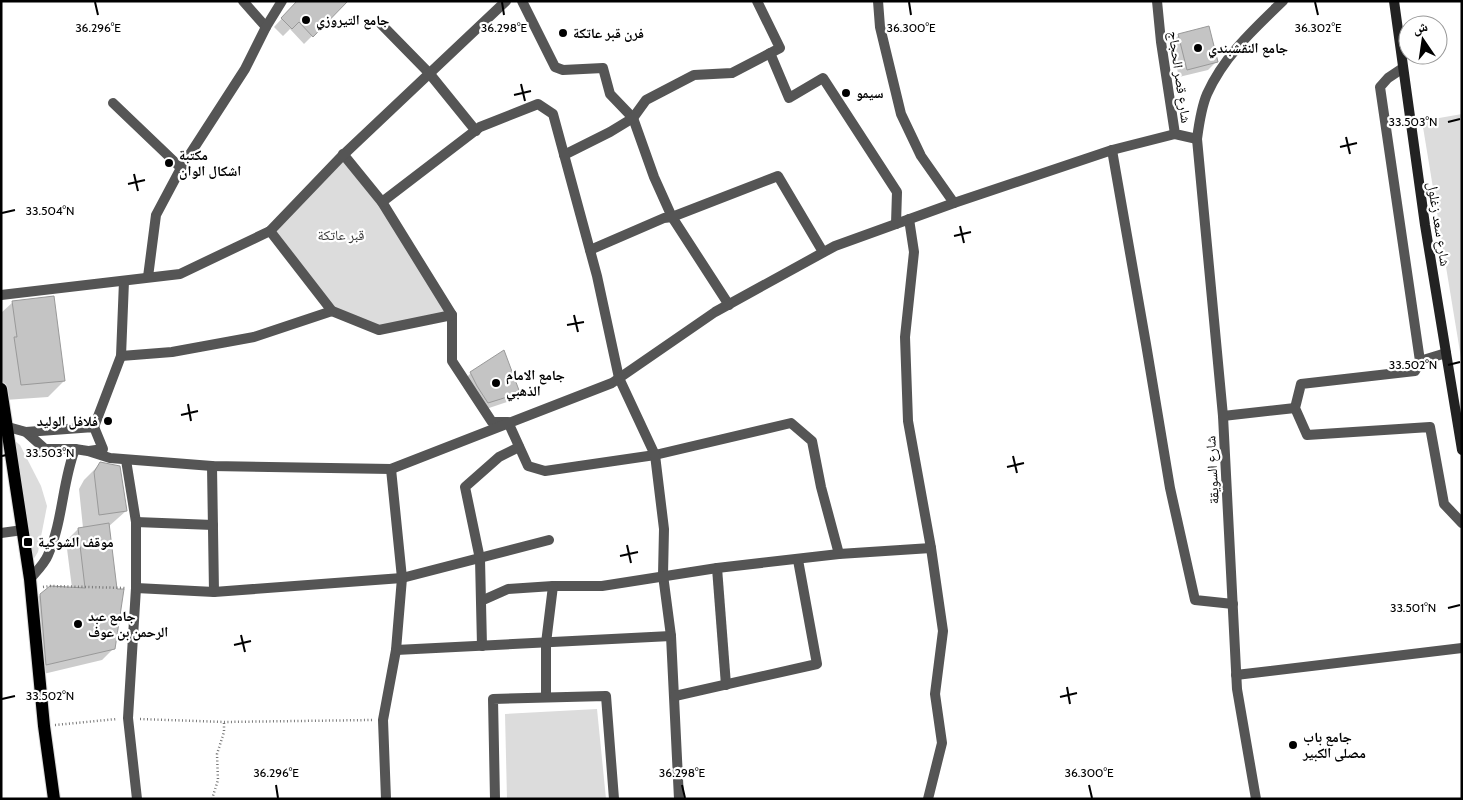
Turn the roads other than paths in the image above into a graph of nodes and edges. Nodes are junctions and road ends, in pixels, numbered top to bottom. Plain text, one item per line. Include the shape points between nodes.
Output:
1 (243, 1) edge
2 (282, 1) edge
3 (522, 1) edge
4 (757, 1) edge
5 (878, 1) edge
6 (1157, 1) edge
7 (1283, 1) edge
8 (1394, 1) edge
9 (501, 3) edge
10 (380, 24) dead end
11 (266, 27) junction
12 (770, 53) junction
13 (1403, 68) junction
14 (429, 73) junction
15 (113, 103) dead end
16 (633, 118) junction
17 (476, 131) junction
18 (1174, 134) junction
19 (1197, 139) junction
20 (1112, 150) junction
21 (343, 154) junction
22 (564, 155) junction
23 (181, 168) junction
24 (382, 202) junction
25 (954, 203) junction
26 (672, 217) junction
27 (909, 219) junction
28 (896, 224) junction
29 (270, 231) junction
30 (590, 250) junction
31 (823, 252) junction
32 (148, 278) junction
33 (124, 282) junction
34 (1, 295) edge
35 (729, 305) junction
36 (332, 311) junction
37 (452, 315) junction
38 (1446, 353) junction
39 (121, 356) junction
40 (1420, 361) junction
41 (619, 378) junction
42 (1, 389) edge
43 (1295, 408) junction
44 (1223, 416) junction
45 (508, 422) junction
46 (8, 427) junction
47 (94, 427) junction
48 (26, 432) junction
49 (519, 447) junction
50 (75, 449) junction
51 (1462, 450) edge
52 (88, 451) junction
53 (655, 455) junction
54 (126, 460) junction
55 (212, 466) junction
56 (391, 469) junction
57 (136, 522) junction
58 (1462, 523) edge
59 (213, 525) junction
60 (22, 530) junction
61 (1, 533) edge
62 (549, 540) dead end
63 (931, 548) junction
64 (839, 554) junction
65 (480, 559) junction
66 (798, 560) junction
67 (717, 568) junction
68 (663, 575) junction
69 (402, 578) junction
70 (30, 584) junction
71 (553, 586) junction
72 (136, 588) junction
73 (214, 592) junction
74 (481, 601) junction
75 (1233, 604) junction
76 (671, 636) junction
77 (546, 643) junction
78 (482, 646) junction
79 (1462, 648) edge
80 (396, 650) junction
81 (1236, 675) junction
82 (726, 685) junction
83 (675, 696) junction
84 (546, 697) junction
85 (54, 799) edge
86 (137, 799) edge
87 (386, 799) edge
88 (495, 799) edge
89 (614, 799) edge
90 (679, 799) edge
91 (928, 799) edge
92 (1256, 799) edge

1 - 11 street
2 - 11 street
3 - 16 street via 555,67 563,70 603,68 610,94
4 - 12 street via 780,48
5 - 25 street via 880,27 901,114 921,156
6 - 18 street, شارع قصر الحجاج
7 - 19 street, شارع السويقة via 1240,43 1221,69 1207,94
8 - 13 main road, شارع سعد زغلول
9 - 14 street
10 - 14 street
11 - 23 street via 245,69
12 - 16 street via 732,73 694,75 646,100
12 - 28 street via 789,98 823,78 897,192
13 - 38 main road, شارع سعد زغلول
13 - 40 street via 1380,87
14 - 17 street
14 - 21 street
15 - 23 street
16 - 22 street
16 - 26 street
17 - 22 street via 538,104 553,114
17 - 24 street
18 - 19 street, شارع قصر الحجاج
18 - 20 street
19 - 44 street, شارع السويقة
20 - 25 street
20 - 75 street via 1170,488 1196,600
21 - 24 street
21 - 29 street
22 - 30 street
23 - 32 street via 156,215
24 - 37 street
25 - 27 street
26 - 30 street
26 - 31 street via 778,176
26 - 35 street
27 - 28 street
27 - 63 street via 914,252 905,337 908,421
28 - 31 street
29 - 32 street via 180,274
29 - 36 street
30 - 41 street
31 - 35 street
32 - 33 street
33 - 34 street
33 - 39 street
35 - 41 street
36 - 37 street via 379,330
36 - 39 street via 254,336 172,352
37 - 45 street via 452,361 492,422
38 - 40 street
38 - 51 main road, شارع سعد زغلول
39 - 47 street
40 - 43 street via 1415,371 1301,384
41 - 45 street
41 - 53 street
42 - 46 main road
43 - 44 street
43 - 58 street via 1306,435 1430,427 1444,504
44 - 75 street, شارع السويقة
45 - 49 street
45 - 56 street
46 - 48 street
46 - 60 main road
47 - 48 street
47 - 52 street via 103,449
48 - 50 street via 45,450
49 - 53 street via 528,466 545,471
49 - 65 street via 499,457 465,487
50 - 52 street
50 - 70 street via 48,556
52 - 54 street
53 - 64 street via 791,423 812,441
53 - 68 street via 664,529
54 - 55 street
54 - 57 street
55 - 56 street
55 - 59 street
56 - 69 street
57 - 59 street
57 - 72 street
59 - 73 street
60 - 61 street
60 - 70 main road
62 - 65 street
63 - 64 street
63 - 91 street via 943,631 935,694 942,743
64 - 66 street
65 - 69 street
65 - 74 street
66 - 67 street
66 - 82 street via 817,664
67 - 68 street
67 - 82 street
68 - 71 street via 602,586
68 - 76 street
69 - 73 street
69 - 80 street
70 - 85 main road
71 - 74 street via 508,589
71 - 77 street
72 - 73 street
72 - 86 street via 128,718
74 - 78 street
75 - 81 street, شارع السويقة
76 - 77 street
76 - 83 street
77 - 78 street
77 - 84 street
78 - 80 street
79 - 81 street
80 - 87 street via 383,720
81 - 92 street, شارع السويقة
82 - 83 street
83 - 90 street
84 - 88 street via 492,699
84 - 89 street via 606,696

